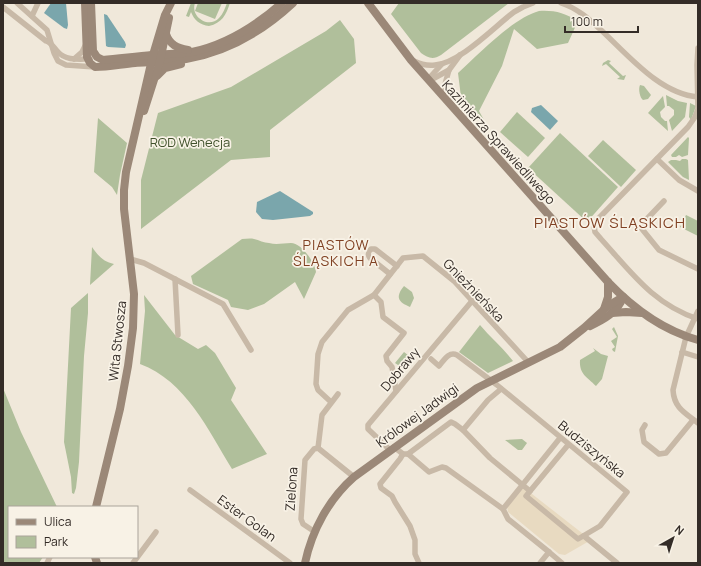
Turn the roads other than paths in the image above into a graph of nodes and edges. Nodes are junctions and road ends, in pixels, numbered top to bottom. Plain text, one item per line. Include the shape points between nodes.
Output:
1 (17, 3) edge
2 (38, 3) edge
3 (85, 3) edge
4 (91, 3) edge
5 (171, 3) edge
6 (282, 3) edge
7 (292, 3) edge
8 (368, 3) edge
9 (533, 3) edge
10 (561, 3) edge
11 (3, 7) edge
12 (32, 16) junction
13 (166, 34) junction
14 (86, 42) junction
15 (51, 43) junction
16 (698, 48) edge
17 (93, 50) junction
18 (194, 54) junction
19 (460, 55) junction
20 (156, 58) junction
21 (73, 59) junction
22 (103, 60) junction
23 (410, 60) junction
24 (90, 62) junction
25 (445, 62) junction
26 (133, 63) junction
27 (449, 70) junction
28 (151, 78) junction
29 (429, 81) junction
30 (698, 97) edge
31 (445, 100) junction
32 (697, 118) edge
33 (657, 159) junction
34 (698, 191) edge
35 (664, 201) dead end
36 (130, 259) junction
37 (396, 266) junction
38 (698, 269) edge
39 (390, 274) junction
40 (175, 279) junction
41 (608, 282) junction
42 (374, 295) junction
43 (622, 297) junction
44 (472, 301) junction
45 (698, 311) edge
46 (606, 312) junction
47 (643, 314) junction
48 (696, 319) edge
49 (178, 335) dead end
50 (686, 337) junction
51 (698, 340) edge
52 (251, 350) dead end
53 (682, 352) junction
54 (698, 356) edge
55 (431, 359) dead end
56 (528, 363) junction
57 (490, 380) junction
58 (501, 389) junction
59 (396, 391) junction
60 (338, 394) dead end
61 (331, 402) junction
62 (696, 421) edge
63 (646, 425) dead end
64 (463, 430) junction
65 (560, 438) junction
66 (568, 444) junction
67 (318, 448) junction
68 (392, 448) junction
69 (406, 454) junction
70 (354, 476) junction
71 (522, 485) junction
72 (190, 490) dead end
73 (530, 491) junction
74 (96, 506) edge
75 (503, 509) junction
76 (156, 532) dead end
77 (315, 532) junction
78 (581, 538) junction
79 (549, 552) junction
80 (138, 556) edge
81 (290, 563) edge
82 (306, 563) edge
83 (419, 563) edge
84 (540, 563) edge
85 (562, 563) edge
86 (617, 563) edge

1 - 12 street
2 - 12 street
3 - 14 street
4 - 17 street
5 - 13 street, Wita Stwosza
5 - 20 street, Wita Stwosza via 163,21
6 - 18 street via 246,30
7 - 18 street via 250,35 219,50
8 - 23 street, Kazimierza Sprawiedliwego
9 - 19 street via 514,12
10 - 30 street via 590,19 666,88 685,96
11 - 15 street
12 - 15 street via 47,30
13 - 18 street via 174,46
13 - 20 street, Wita Stwosza
14 - 21 street via 82,52
14 - 24 street
15 - 21 street via 64,56
15 - 24 street via 58,61 66,65 77,66
16 - 30 street
17 - 22 street via 96,56
17 - 24 street
18 - 20 street via 176,60
18 - 28 street via 184,63 165,68
19 - 25 street
19 - 27 street
20 - 22 street
20 - 26 street
20 - 28 street, Wita Stwosza
21 - 24 street
22 - 24 street
23 - 25 street via 429,65
23 - 29 street, Kazimierza Sprawiedliwego
24 - 26 street
25 - 29 street
26 - 28 street
27 - 29 street
27 - 31 street via 445,84
28 - 36 street, Wita Stwosza via 138,115 126,172 124,208
29 - 31 street, Kazimierza Sprawiedliwego
30 - 32 street
31 - 41 street, Kazimierza Sprawiedliwego
32 - 33 street
33 - 34 street via 679,180
33 - 48 street via 598,219 594,229 647,290 673,308
35 - 38 street via 643,223 642,229 659,250
36 - 40 street via 144,263
36 - 74 street, Wita Stwosza via 134,310 128,366
37 - 39 street, Gnieźnieńska
37 - 39 street via 375,249 368,252 370,258
37 - 44 street, Gnieźnieńska via 403,258 423,256 450,278
39 - 42 street, Gnieźnieńska
40 - 49 street
40 - 52 street via 223,304
41 - 43 street, Kazimierza Sprawiedliwego
41 - 46 street
42 - 59 street via 380,302 383,317 404,333 386,356 392,367
42 - 61 street, Gnieźnieńska via 348,310 322,342 318,354 316,384 318,390
43 - 46 street, Królowej Jadwigi via 615,300
43 - 47 street, Kazimierza Sprawiedliwego
44 - 56 street, Gnieźnieńska
44 - 59 street, Dobrawy
45 - 48 street
46 - 47 street
46 - 56 street, Królowej Jadwigi via 560,347
47 - 50 street, Kazimierza Sprawiedliwego via 661,326
48 - 50 street
50 - 51 street, Kazimierza Sprawiedliwego
50 - 53 street
53 - 54 street
53 - 62 street via 673,398 678,407
55 - 57 street, Budziszyńska via 439,366 449,354 454,353
56 - 57 street, Królowej Jadwigi
57 - 58 street, Budziszyńska
57 - 68 street, Królowej Jadwigi
58 - 64 street via 488,400
58 - 65 street, Budziszyńska
59 - 68 street, Dobrawy via 368,425 368,429
60 - 61 street
61 - 67 street via 322,415
62 - 63 street via 666,453 659,454 644,442 642,430
64 - 69 street via 451,422
64 - 71 street via 490,458
65 - 66 street, Budziszyńska
65 - 71 street
66 - 73 street
66 - 78 street, Budziszyńska via 627,492 600,526
67 - 70 street
67 - 77 street, Zielona via 305,460 301,520
68 - 69 street
68 - 70 street, Królowej Jadwigi
69 - 75 street via 430,472 444,467
69 - 83 street via 380,484 410,526
70 - 77 street, Królowej Jadwigi via 330,504
71 - 73 street
71 - 75 street
72 - 81 street, Ester Golan
73 - 78 street via 526,496
75 - 79 street via 508,519
76 - 80 street
77 - 82 street, Królowej Jadwigi
78 - 86 street
79 - 84 street
79 - 85 street

